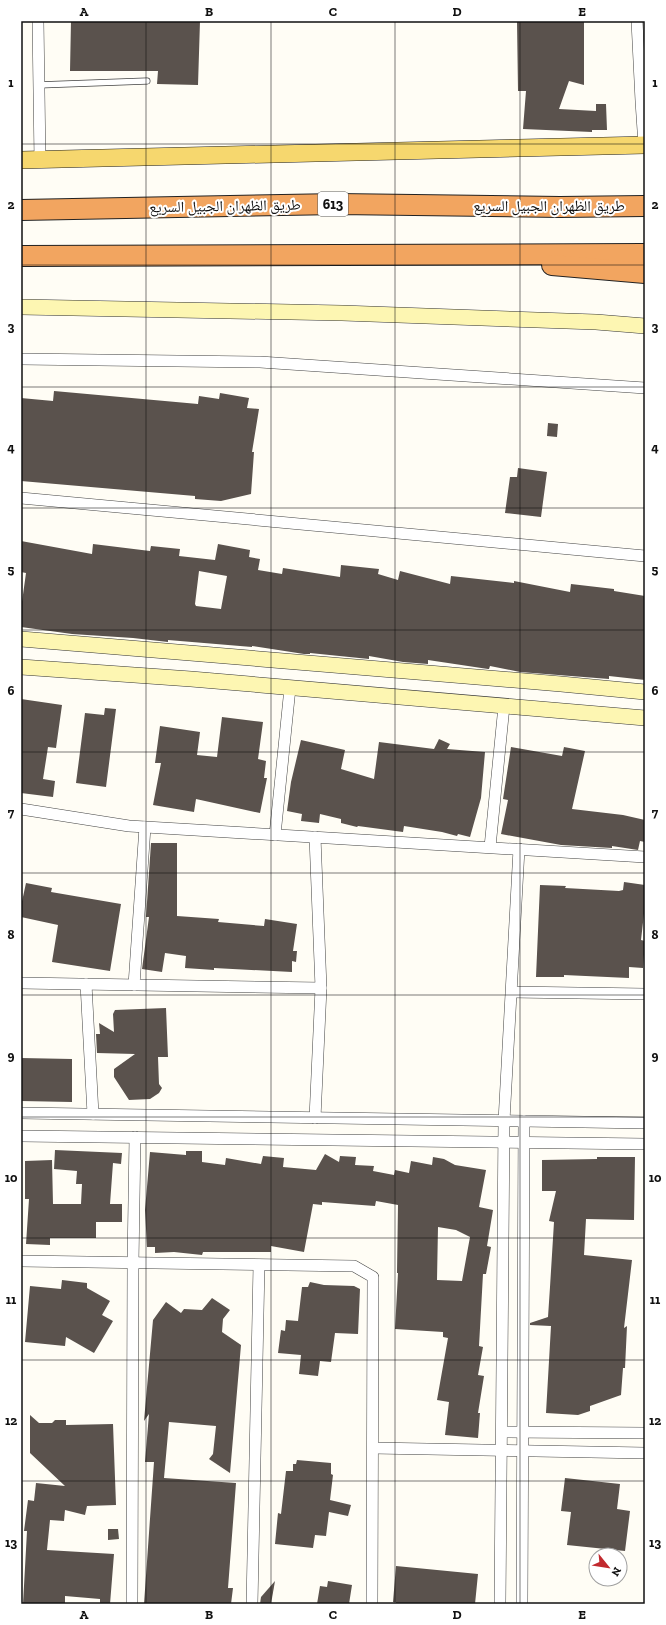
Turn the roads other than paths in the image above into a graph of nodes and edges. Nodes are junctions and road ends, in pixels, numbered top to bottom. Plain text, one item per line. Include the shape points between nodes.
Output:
1 (38, 21) edge
2 (640, 23) edge
3 (147, 81) dead end
4 (38, 85) junction
5 (643, 101) edge
6 (645, 145) edge
7 (21, 160) edge
8 (40, 160) junction
9 (645, 200) edge
10 (645, 206) edge
11 (560, 207) junction
12 (21, 209) edge
13 (418, 254) junction
14 (645, 254) edge
15 (21, 256) edge
16 (645, 274) edge
17 (21, 307) edge
18 (645, 326) edge
19 (21, 359) edge
20 (645, 388) edge
21 (21, 498) edge
22 (645, 556) edge
23 (21, 639) edge
24 (21, 667) edge
25 (290, 688) junction
26 (645, 692) edge
27 (504, 706) junction
28 (645, 718) edge
29 (21, 809) edge
30 (145, 827) junction
31 (275, 834) junction
32 (315, 837) junction
33 (490, 847) junction
34 (519, 848) junction
35 (645, 857) edge
36 (21, 983) edge
37 (86, 984) junction
38 (134, 985) junction
39 (321, 988) junction
40 (512, 992) junction
41 (645, 994) edge
42 (21, 1113) edge
43 (93, 1114) junction
44 (315, 1118) junction
45 (504, 1121) junction
46 (524, 1121) junction
47 (645, 1123) edge
48 (21, 1136) edge
49 (135, 1137) junction
50 (504, 1143) junction
51 (523, 1143) junction
52 (645, 1144) edge
53 (21, 1261) edge
54 (133, 1263) junction
55 (259, 1265) junction
56 (502, 1432) junction
57 (523, 1432) junction
58 (645, 1433) edge
59 (373, 1448) junction
60 (502, 1451) junction
61 (523, 1452) junction
62 (645, 1453) edge
63 (132, 1604) edge
64 (252, 1604) edge
65 (372, 1604) edge
66 (500, 1604) edge
67 (522, 1604) edge

1 - 4 street
2 - 5 street
3 - 4 lane
4 - 8 street
5 - 6 street
6 - 8 main road
7 - 8 main road
9 - 11 highway
10 - 11 highway, طريق الظهران الجبيل السريع / 613
11 - 12 highway, طريق الظهران الجبيل السريع / 613 via 338,204
13 - 14 highway
13 - 15 highway
13 - 16 highway
17 - 18 street via 342,313
19 - 20 street via 260,362
21 - 22 street
23 - 26 street
24 - 25 street
25 - 27 street
25 - 31 street
27 - 28 street
27 - 33 street
29 - 30 street
30 - 31 street
30 - 38 street
31 - 32 street
32 - 33 street
32 - 39 street
33 - 34 street
34 - 35 street
34 - 40 street
36 - 37 street
37 - 38 street
37 - 43 street
38 - 39 street
39 - 44 street
40 - 41 street
40 - 45 street
42 - 43 street
43 - 44 street
44 - 45 street
45 - 46 street
45 - 50 street
46 - 47 street
46 - 51 street
48 - 49 street
49 - 50 street
49 - 54 street
50 - 51 street
50 - 56 street
51 - 52 street
51 - 57 street
53 - 54 street
54 - 55 street
54 - 63 street
55 - 59 street via 354,1266 373,1277
55 - 64 street
56 - 57 street
56 - 60 street
57 - 58 street
57 - 61 street
59 - 60 street
59 - 65 street
60 - 61 street
60 - 66 street
61 - 62 street
61 - 67 street

